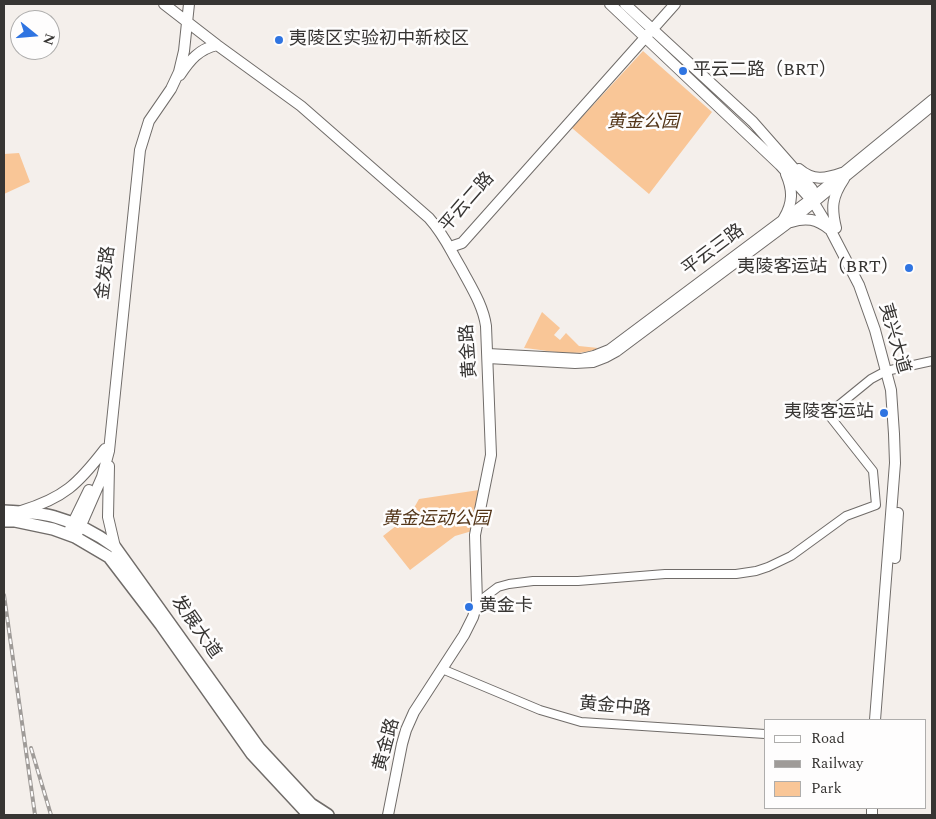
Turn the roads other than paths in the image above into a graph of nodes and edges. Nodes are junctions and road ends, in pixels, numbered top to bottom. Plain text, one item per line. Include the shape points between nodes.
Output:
1 (164, 4) edge
2 (183, 4) edge
3 (189, 4) edge
4 (610, 4) edge
5 (625, 4) edge
6 (667, 4) edge
7 (675, 4) edge
8 (184, 19) junction
9 (647, 31) junction
10 (217, 45) junction
11 (171, 89) junction
12 (932, 99) edge
13 (932, 107) edge
14 (784, 162) junction
15 (843, 176) junction
16 (815, 198) junction
17 (787, 220) junction
18 (834, 229) junction
19 (450, 247) junction
20 (490, 356) junction
21 (932, 361) edge
22 (889, 370) junction
23 (107, 450) junction
24 (4, 511) edge
25 (18, 512) junction
26 (4, 521) edge
27 (77, 524) junction
28 (71, 536) junction
29 (116, 547) junction
30 (479, 602) junction
31 (443, 670) junction
32 (875, 719) edge
33 (881, 719) edge
34 (764, 734) edge
35 (312, 815) edge
36 (328, 815) edge
37 (388, 815) edge
38 (392, 815) edge

1 - 8 main road, 黄金路
2 - 8 main road
3 - 8 main road
4 - 9 main road, 夷兴大道
5 - 9 main road, 夷兴大道
6 - 9 main road, 平云二路
7 - 9 main road, 平云二路
8 - 10 main road, 黄金路
8 - 11 main road, 金发路 via 184,50
8 - 23 main road, 金发路 via 170,81 145,120 136,150
9 - 14 main road, 夷兴大道
9 - 19 main road, 平云二路
10 - 11 main road via 207,47 192,58
10 - 19 main road, 黄金路 via 301,106 429,218
11 - 23 main road, 金发路 via 149,121 140,150
12 - 15 street, 平云三路
13 - 15 street, 平云三路
14 - 15 main road via 815,178
14 - 16 main road, 夷兴大道
14 - 17 main road via 792,191
15 - 16 street, 平云三路
15 - 18 main road via 832,208
16 - 17 street, 平云三路
16 - 18 main road, 夷兴大道
17 - 18 main road via 816,220
17 - 20 street, 平云三路 via 609,349 581,358
18 - 22 main road, 夷兴大道 via 859,285
19 - 20 main road, 黄金路 via 484,313
20 - 30 main road, 黄金路 via 491,455 475,535
21 - 22 street
22 - 30 street via 871,379 828,414 873,471 876,505 846,516 791,556 768,568 736,574 665,574 509,584 498,587
22 - 32 main road, 夷兴大道 via 895,463
22 - 33 main road, 夷兴大道 via 897,393 901,436 897,532
23 - 25 main road via 84,476 64,492 41,505
23 - 27 main road, 金发路 via 102,477
23 - 29 main road via 108,517
24 - 25 highway, 发展大道
25 - 27 highway, 发展大道 via 48,515
26 - 28 highway, 发展大道 via 41,526
27 - 28 main road, 金发路
27 - 29 highway, 发展大道
28 - 35 highway, 发展大道 via 109,557 252,754
29 - 36 highway, 发展大道 via 259,748 311,804
30 - 31 main road, 黄金路
31 - 34 street, 黄金中路 via 540,710 581,722
31 - 37 main road, 黄金路 via 414,712 406,730
31 - 38 main road via 409,732

